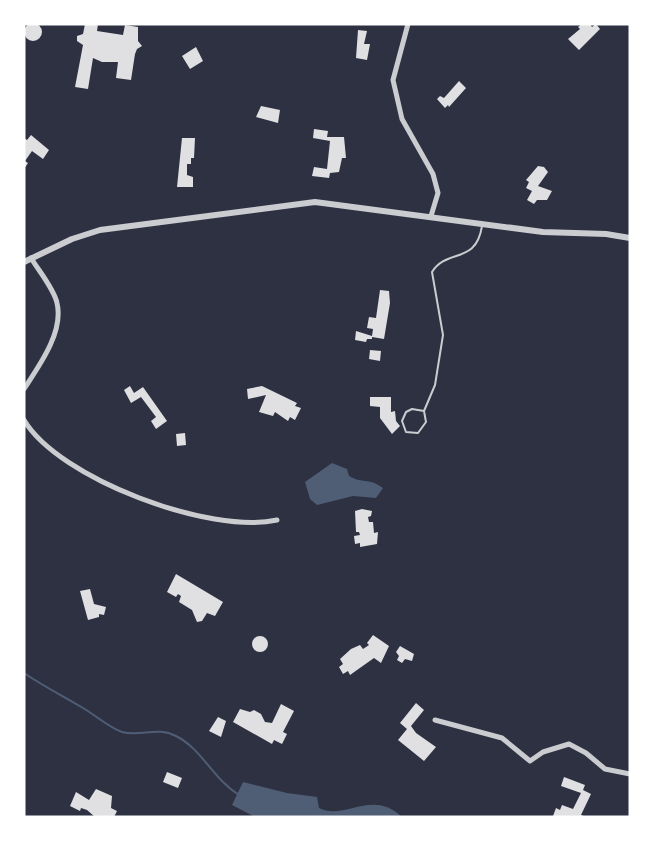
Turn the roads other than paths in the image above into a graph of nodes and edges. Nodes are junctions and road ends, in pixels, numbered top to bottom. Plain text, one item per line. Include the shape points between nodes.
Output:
1 (408, 24) edge
2 (431, 216) junction
3 (483, 224) junction
4 (630, 238) edge
5 (31, 258) junction
6 (24, 262) edge
7 (24, 388) edge
8 (424, 411) junction
9 (24, 420) edge
10 (277, 520) dead end
11 (435, 720) dead end
12 (630, 774) edge

1 - 2 street via 393,80 402,120 433,174 438,193
2 - 3 street
2 - 5 street via 315,202 288,203 100,230
3 - 4 street
3 - 8 lane via 473,249 438,265 432,272 443,335 435,386
5 - 6 street
5 - 7 street via 57,303 50,345
8 - 8 lane via 426,422 421,430 414,434 406,432 402,421 406,412
9 - 10 street via 54,452 119,489 216,521 254,524
11 - 12 street via 502,738 531,761 543,752 569,744 605,769

